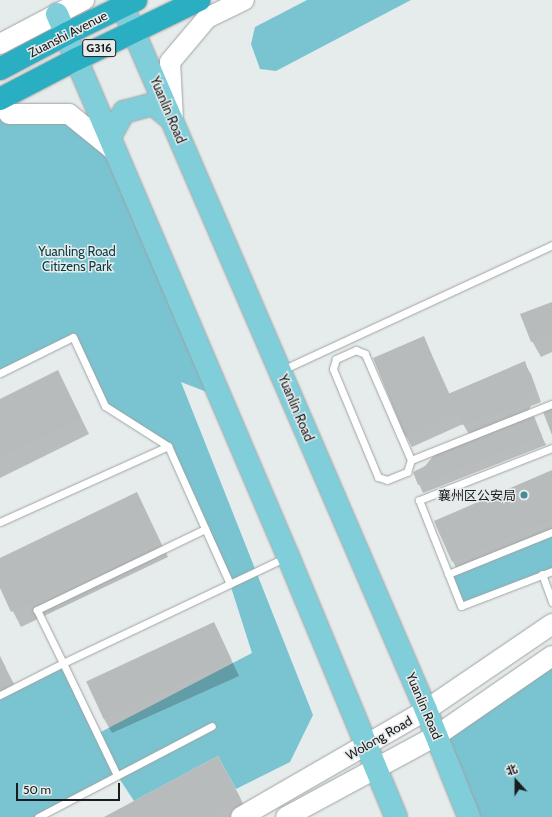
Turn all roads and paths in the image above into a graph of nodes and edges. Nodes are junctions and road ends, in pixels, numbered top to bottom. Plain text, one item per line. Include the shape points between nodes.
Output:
1 (84, 0) edge
2 (199, 0) edge
3 (237, 0) edge
4 (244, 0) edge
5 (126, 2) edge
6 (57, 14) junction
7 (164, 17) junction
8 (134, 32) junction
9 (57, 38) junction
10 (8, 40) edge
11 (77, 59) junction
12 (0, 69) edge
13 (3, 111) edge
14 (173, 121) junction
15 (113, 145) junction
16 (552, 245) edge
17 (338, 344) junction
18 (344, 356) junction
19 (280, 371) junction
20 (0, 373) edge
21 (552, 404) edge
22 (168, 446) junction
23 (552, 448) edge
24 (412, 460) junction
25 (0, 522) edge
26 (205, 529) junction
27 (552, 532) edge
28 (288, 556) junction
29 (552, 570) edge
30 (448, 574) junction
31 (542, 574) junction
32 (230, 584) junction
33 (552, 602) edge
34 (552, 624) edge
35 (552, 656) edge
36 (63, 663) junction
37 (0, 695) edge
38 (426, 710) junction
39 (212, 726) dead end
40 (436, 736) junction
41 (367, 745) junction
42 (376, 769) junction
43 (117, 775) junction
44 (38, 817) edge
45 (241, 817) edge
46 (286, 817) edge
47 (396, 817) edge
48 (468, 817) edge

1 - 6 main road
2 - 7 highway, Zuanshi Avenue / G316
3 - 7 main road
4 - 14 main road via 207,18 170,62
5 - 8 main road, Yuanlin Road
5 - 9 highway, Zuanshi Avenue / G316
6 - 9 main road
6 - 10 main road
7 - 8 highway, Zuanshi Avenue / G316
8 - 11 highway, Zuanshi Avenue / G316
8 - 14 main road, Yuanlin Road
9 - 10 main road
9 - 11 main road
9 - 12 highway, Zuanshi Avenue / G316
11 - 13 highway, Zuanshi Avenue / G316 via 50,73
11 - 15 main road
13 - 15 main road via 69,114
14 - 15 main road via 154,104 124,112
14 - 19 main road, Yuanlin Road
15 - 28 main road
16 - 17 lane
17 - 18 lane
17 - 19 lane
18 - 24 lane via 356,350 365,354
18 - 24 lane via 336,359 333,369 378,477 387,480 407,472
19 - 38 main road, Yuanlin Road
20 - 22 lane via 73,337 105,406
21 - 24 lane
22 - 25 lane
22 - 26 lane
23 - 30 lane via 419,500
26 - 32 lane
26 - 36 lane via 37,610
27 - 30 lane
28 - 32 lane
28 - 41 main road
29 - 31 lane
30 - 31 lane via 461,606
31 - 33 lane
32 - 36 lane
34 - 38 main road, Wolong Road
35 - 40 main road, Wolong Road
36 - 37 lane
36 - 43 lane
38 - 40 main road, Yuanlin Road
38 - 41 main road, Wolong Road
39 - 43 lane
40 - 42 main road, Wolong Road
40 - 48 main road, Yuanlin Road
41 - 42 main road
41 - 45 main road, Wolong Road
42 - 46 main road, Wolong Road
42 - 47 main road
43 - 44 lane

